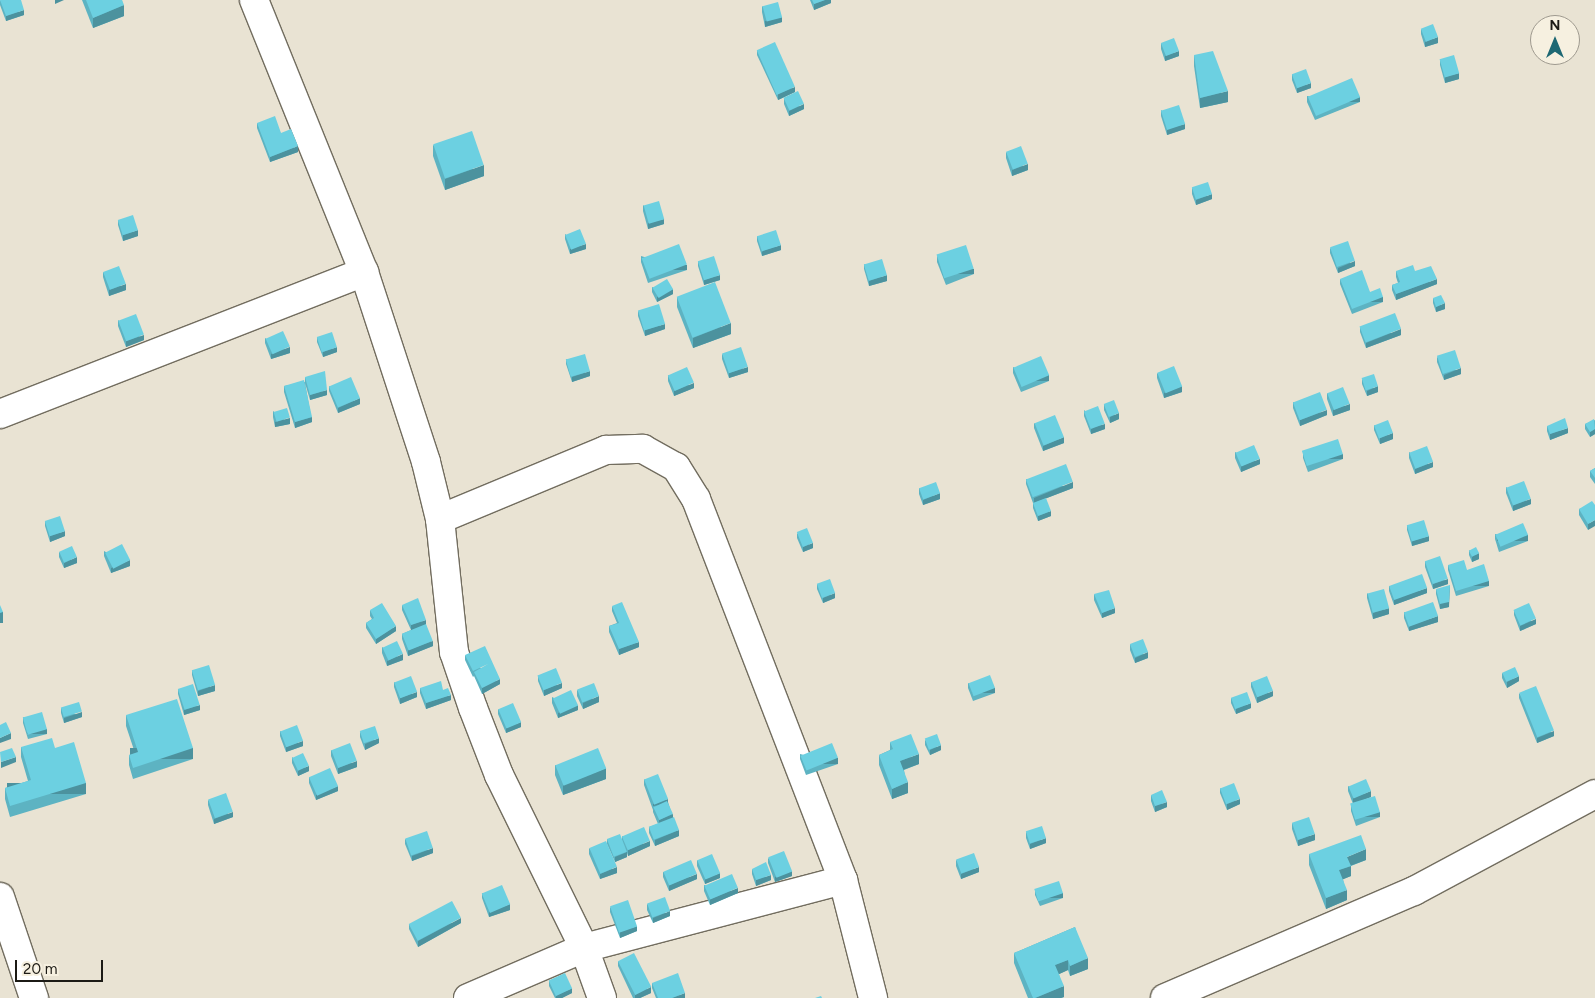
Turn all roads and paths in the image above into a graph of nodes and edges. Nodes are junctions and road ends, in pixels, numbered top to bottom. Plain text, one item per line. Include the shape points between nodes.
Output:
1 (254, 0) edge
2 (364, 272) junction
3 (0, 414) edge
4 (440, 519) junction
5 (1595, 794) edge
6 (843, 880) junction
7 (0, 897) edge
8 (5, 929) edge
9 (584, 948) junction
10 (34, 998) edge
11 (468, 998) edge
12 (602, 998) edge
13 (873, 998) edge
14 (1166, 998) edge

1 - 2 street
2 - 3 street
2 - 4 street via 426,462
4 - 6 street via 606,450 643,449 676,467 696,498
4 - 9 street via 454,652 499,775
5 - 14 street via 1414,891
6 - 9 street
6 - 13 street
7 - 8 street
8 - 10 street
9 - 11 street
9 - 12 street

